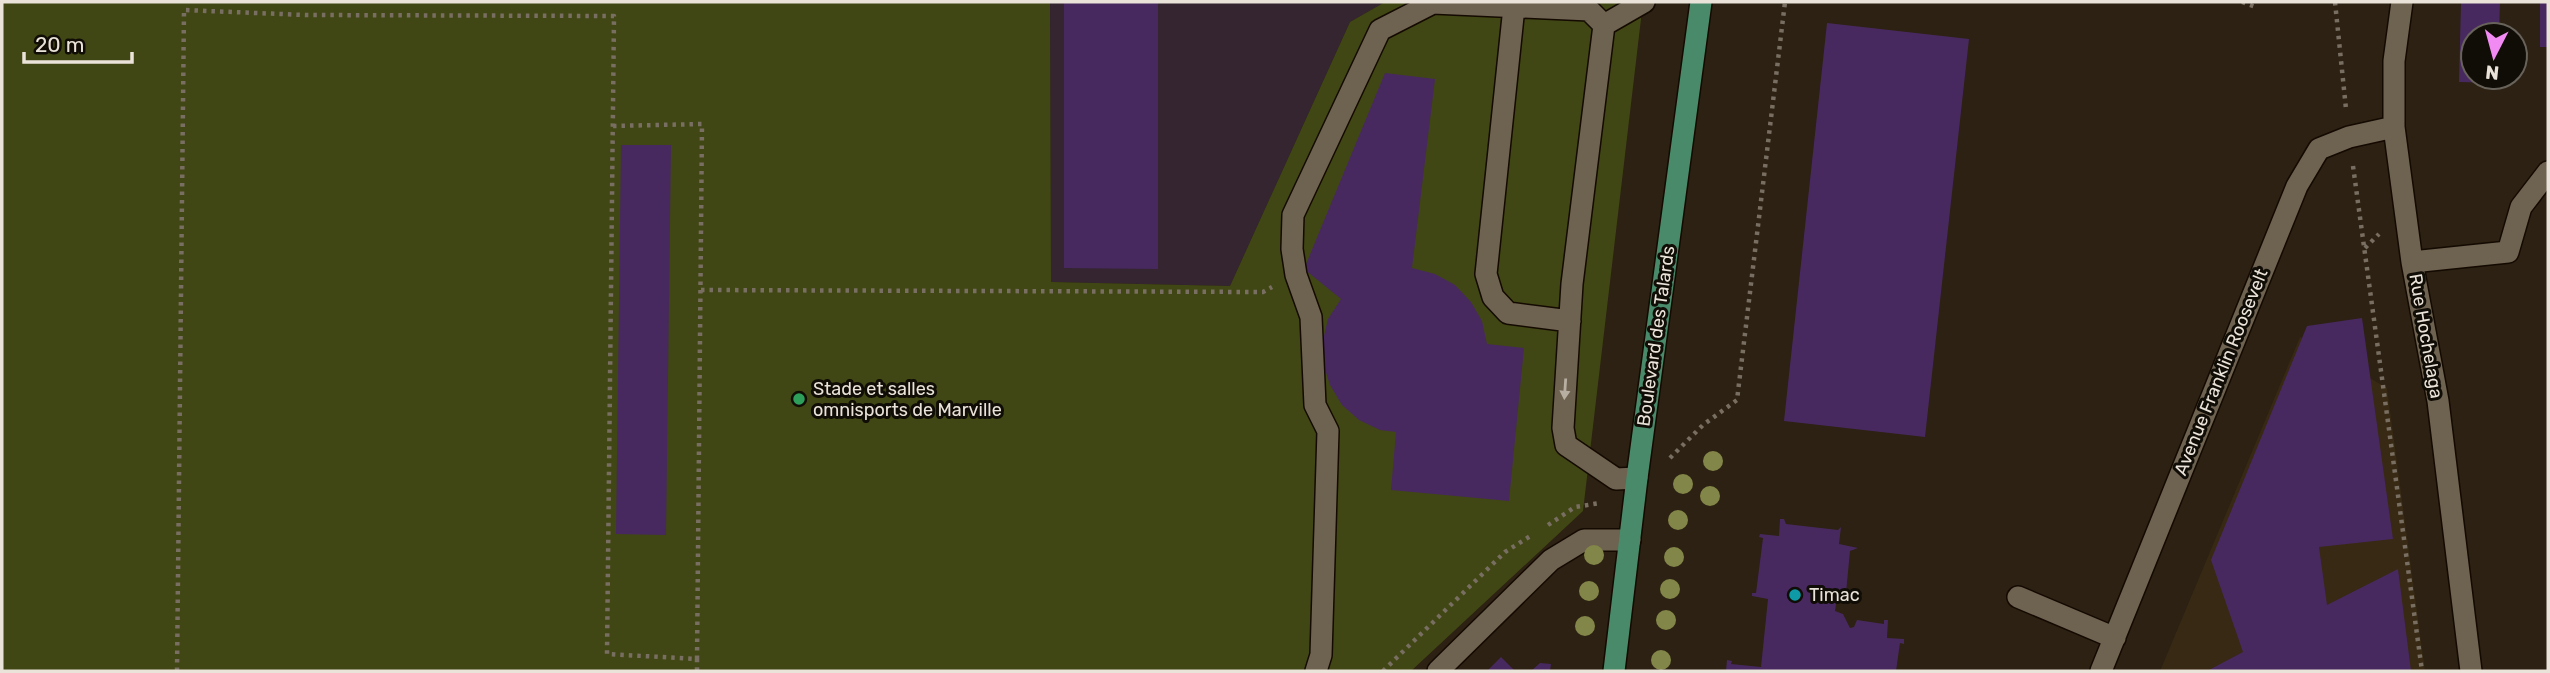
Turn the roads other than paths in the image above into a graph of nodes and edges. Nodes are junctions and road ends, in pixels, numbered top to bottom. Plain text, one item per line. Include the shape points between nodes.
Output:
1 (1644, 2) edge
2 (1701, 2) edge
3 (2402, 2) edge
4 (1514, 7) junction
5 (1604, 25) junction
6 (2394, 127) junction
7 (2548, 172) edge
8 (2412, 262) junction
9 (1570, 321) junction
10 (1636, 486) junction
11 (1630, 540) junction
12 (2018, 597) dead end
13 (2115, 638) junction
14 (1316, 671) edge
15 (1438, 671) edge
16 (1614, 671) edge
17 (2101, 671) edge
18 (2471, 671) edge

1 - 5 street
2 - 10 main road, Boulevard des Talards
3 - 6 street, Rue Hochelaga via 2394,61
4 - 5 street via 1589,10
4 - 9 street via 1486,274 1493,297 1508,313
4 - 14 street via 1433,3 1380,30 1293,215 1296,275 1311,317 1315,405 1328,431 1321,655
5 - 9 street
6 - 8 street, Rue Hochelaga
6 - 13 street, Avenue Franklin Roosevelt via 2319,149 2297,186
7 - 8 street via 2521,207 2508,252
8 - 18 street, Rue Hochelaga via 2438,401
9 -> 10 street via 1563,428 1566,444 1616,479
10 - 11 main road, Boulevard des Talards
11 - 15 street via 1584,540 1551,560
11 - 16 main road, Boulevard des Talards
12 - 13 street
13 - 17 street, Avenue Franklin Roosevelt

